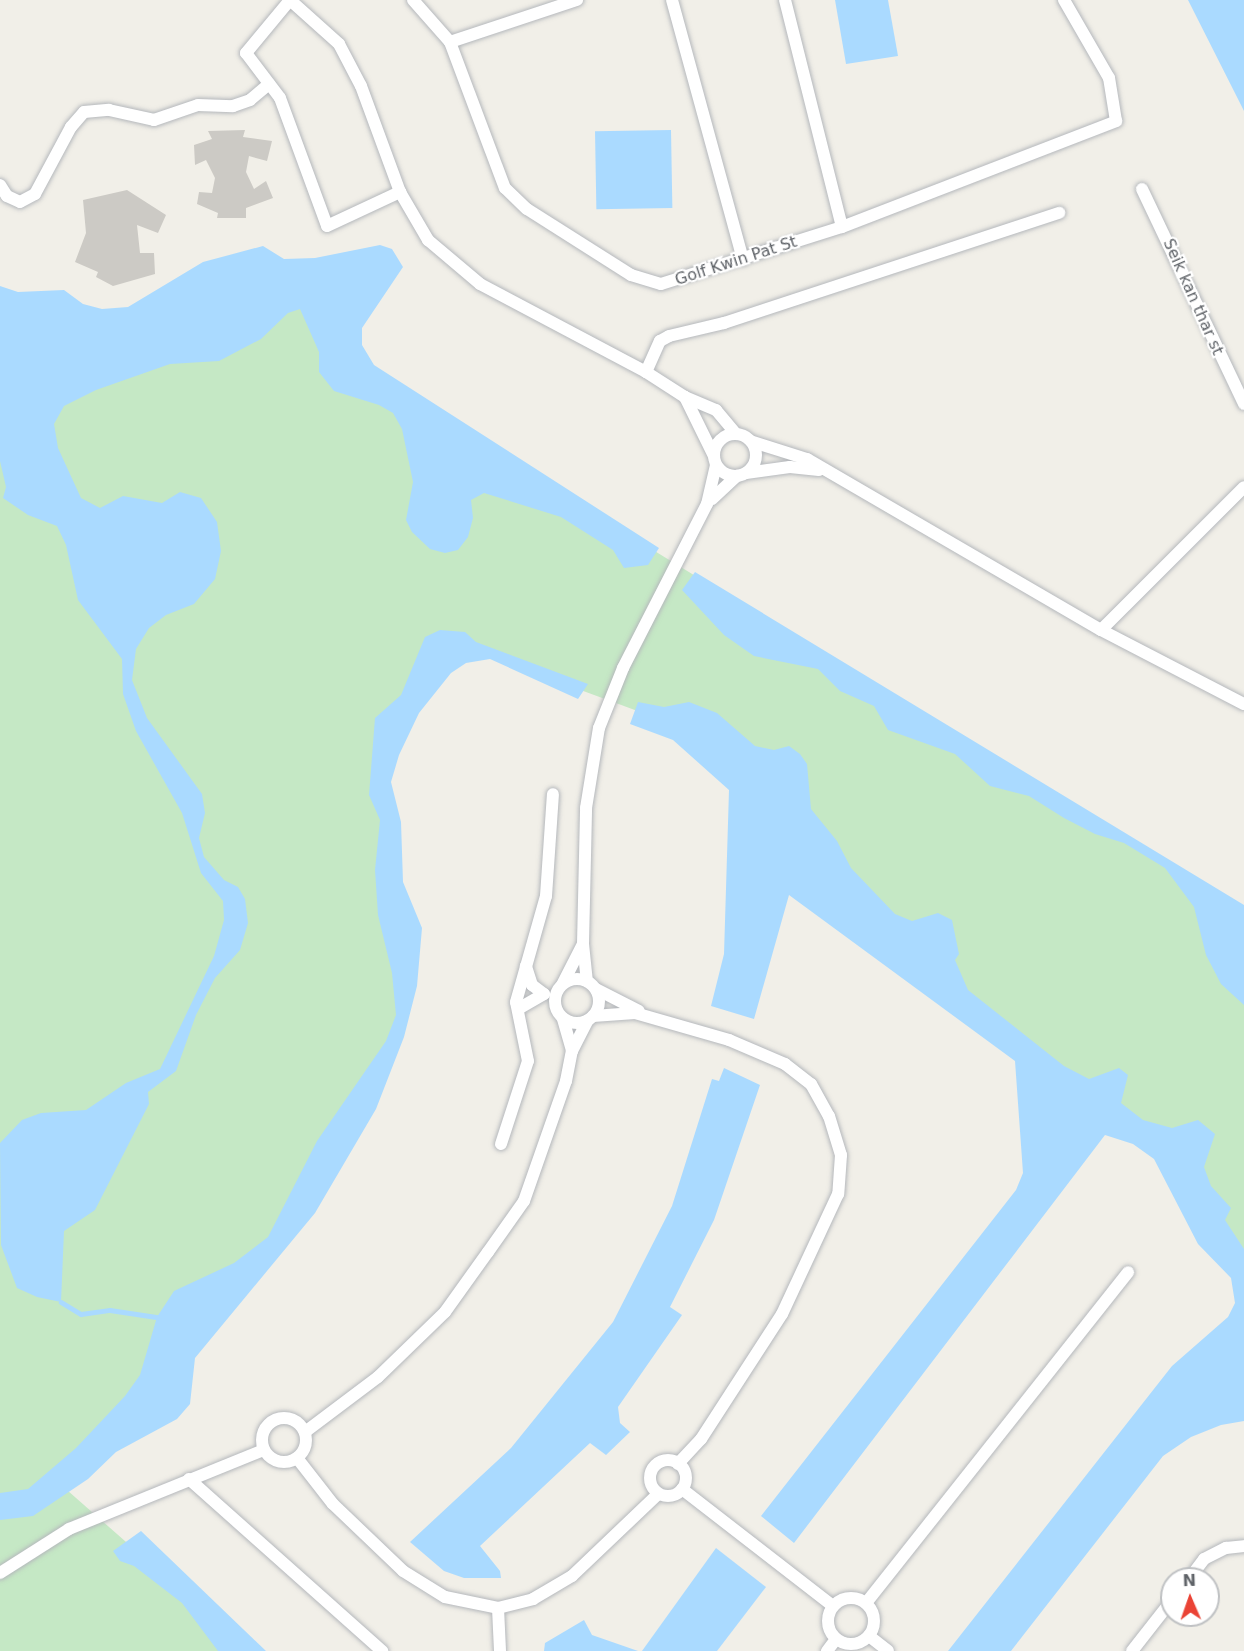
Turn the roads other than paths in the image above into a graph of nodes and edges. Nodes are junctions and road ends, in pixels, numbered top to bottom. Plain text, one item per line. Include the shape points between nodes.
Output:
1 (290, 0) edge
2 (413, 0) edge
3 (577, 0) edge
4 (672, 0) edge
5 (784, 0) edge
6 (1064, 0) edge
7 (450, 42) junction
8 (269, 84) junction
9 (0, 185) edge
10 (1142, 189) dead end
11 (400, 192) junction
12 (1059, 213) dead end
13 (842, 227) junction
14 (743, 258) junction
15 (646, 372) junction
16 (685, 397) junction
17 (1244, 404) edge
18 (736, 434) junction
19 (753, 442) junction
20 (715, 462) junction
21 (825, 471) junction
22 (742, 474) junction
23 (1244, 487) edge
24 (707, 504) junction
25 (1101, 630) junction
26 (1244, 704) edge
27 (553, 794) dead end
28 (583, 944) junction
29 (526, 963) junction
30 (563, 983) junction
31 (591, 985) junction
32 (549, 997) junction
33 (518, 1009) junction
34 (653, 1018) junction
35 (563, 1019) junction
36 (590, 1019) junction
37 (572, 1051) junction
38 (501, 1143) dead end
39 (1128, 1272) dead end
40 (305, 1432) junction
41 (264, 1450) junction
42 (297, 1458) junction
43 (678, 1464) junction
44 (189, 1479) junction
45 (682, 1489) junction
46 (658, 1494) junction
47 (1244, 1546) edge
48 (1198, 1567) edge
49 (0, 1573) edge
50 (866, 1603) junction
51 (833, 1606) junction
52 (498, 1608) junction
53 (1160, 1615) edge
54 (869, 1636) junction
55 (836, 1639) junction
56 (382, 1651) edge
57 (500, 1651) edge
58 (827, 1651) edge
59 (888, 1651) edge
60 (1132, 1651) edge

1 - 8 street via 246,53
1 - 11 street via 339,44 361,86
2 - 7 street, Golf Kwin Pat St
3 - 7 street
4 - 14 street
5 - 13 street
6 - 13 street, Golf Kwin Pat St via 1109,78 1116,121
7 - 14 street, Golf Kwin Pat St via 505,188 527,209 648,284 661,284
8 - 9 street via 250,100 233,106 198,105 154,120 109,110 84,112 35,194 20,202 7,196
8 - 11 street via 280,98 327,226
10 - 17 street, Seik kan thar st
11 - 15 street via 428,240 480,284
12 - 15 street via 724,323 669,336 656,346
13 - 14 street, Golf Kwin Pat St
15 - 16 street
16 - 18 street via 716,410
16 - 20 street
18 - 19 street
18 - 20 street via 719,441
19 - 21 street via 789,450
19 - 22 street via 757,456
20 - 22 street
20 - 24 street
21 - 22 street via 790,467
21 - 25 street
22 - 24 street
23 - 25 street
24 - 28 street via 623,668 599,728 586,808
25 - 26 street
27 - 29 street via 546,896
28 - 30 street
28 - 31 street
29 - 32 street via 532,985
29 - 33 street
30 - 31 street via 576,978
30 - 32 street
31 - 34 street
31 - 36 street via 599,999
32 - 33 street
32 - 35 street
33 - 38 street via 528,1061
34 - 36 street via 617,1012
34 - 43 street via 729,1040 785,1064 811,1084 830,1116 841,1155 838,1194 782,1314 701,1439
35 - 36 street via 576,1023
35 - 37 street
36 - 37 street
37 - 40 street via 543,1156 524,1200 494,1244 445,1312 378,1377
39 - 50 street
40 - 41 street via 294,1420 274,1420 262,1437
40 - 42 street via 307,1441
41 - 42 street via 276,1460
41 - 44 street
42 - 52 street via 333,1504 403,1571 445,1597
43 - 45 street via 686,1476
43 - 46 street via 662,1461 652,1468 650,1479
44 - 49 street via 69,1529
44 - 56 street
45 - 46 street via 671,1496
45 - 51 street
46 - 52 street via 572,1576 533,1599
47 - 48 street via 1226,1548 1204,1559
50 - 51 street via 849,1598
50 - 54 street via 874,1619
51 - 55 street via 828,1623
52 - 57 street
53 - 60 street
54 - 55 street via 853,1644
54 - 59 street
55 - 58 street

